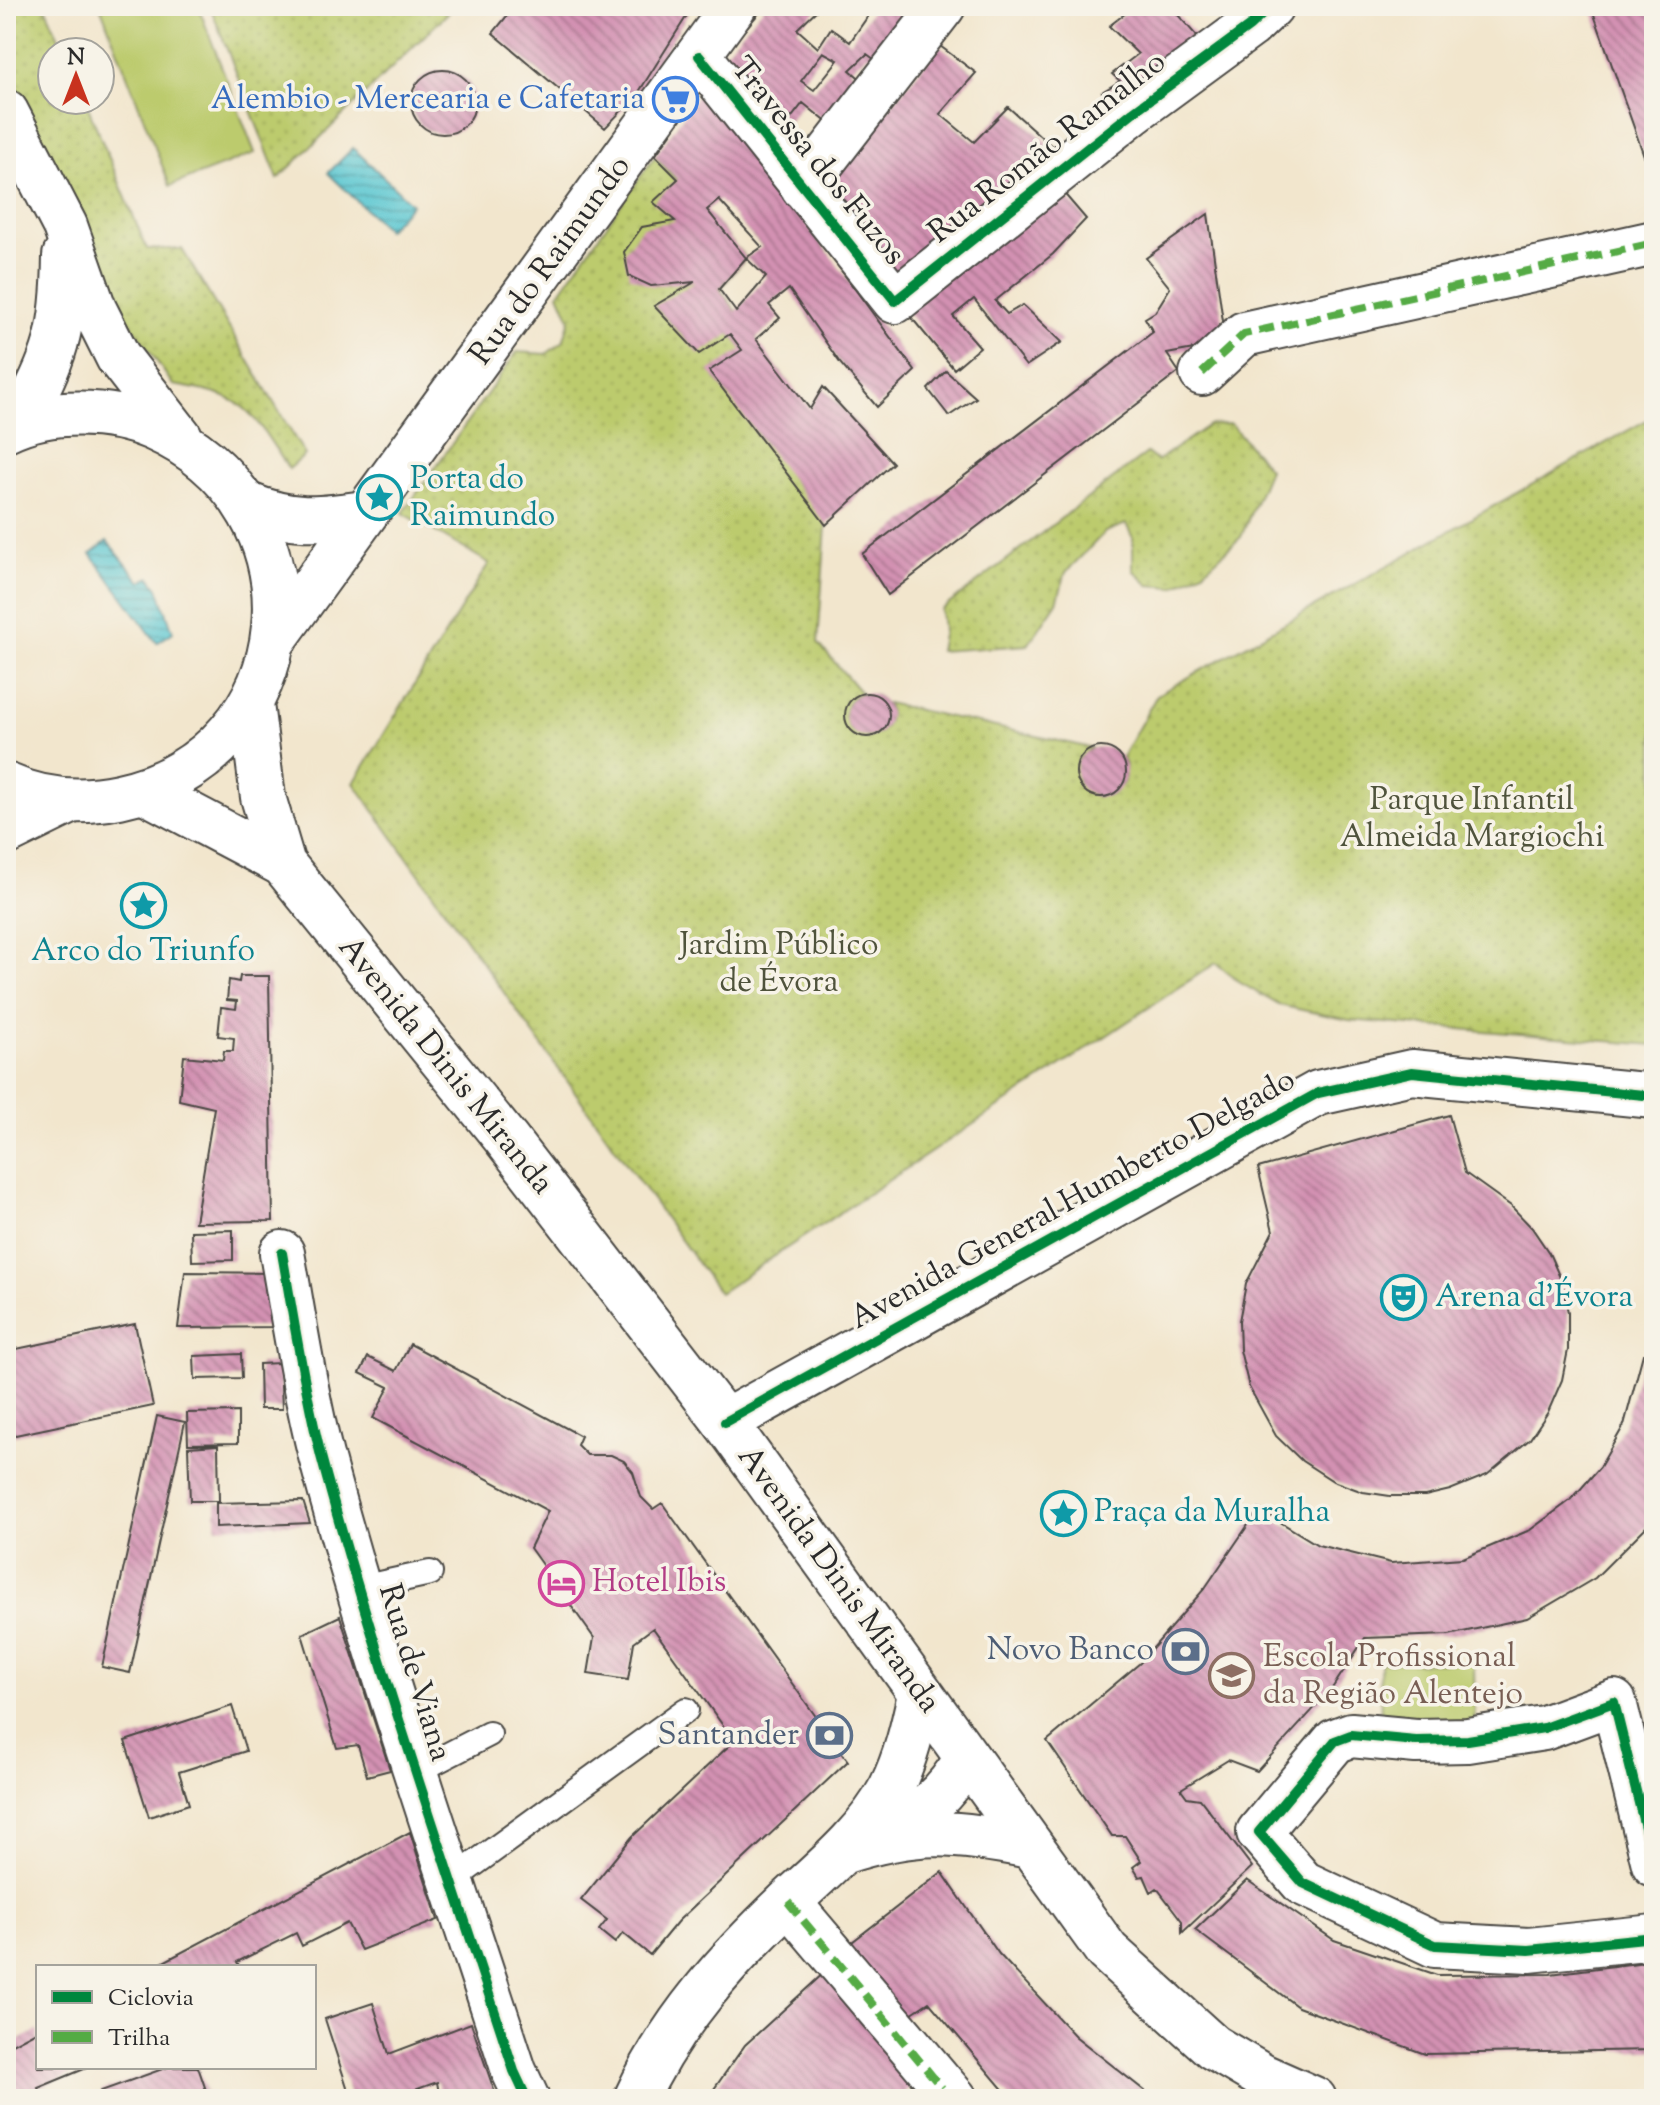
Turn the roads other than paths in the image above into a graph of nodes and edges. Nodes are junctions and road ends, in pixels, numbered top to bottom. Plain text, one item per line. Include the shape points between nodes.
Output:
1 (734, 6) edge
2 (943, 6) edge
3 (1271, 6) edge
4 (699, 56) junction
5 (6, 112) edge
6 (803, 187) junction
7 (65, 226) junction
8 (1654, 243) edge
9 (895, 301) joint
10 (1202, 373) dead end
11 (13, 426) edge
12 (184, 442) junction
13 (246, 504) junction
14 (364, 513) junction
15 (273, 641) junction
16 (251, 704) junction
17 (6, 785) edge
18 (145, 791) junction
19 (71, 801) junction
20 (6, 833) edge
21 (283, 864) junction
22 (1654, 1096) edge
23 (282, 1253) dead end
24 (725, 1422) junction
25 (430, 1573) dead end
26 (361, 1588) junction
27 (920, 1694) junction
28 (686, 1710) dead end
29 (489, 1734) dead end
30 (967, 1758) junction
31 (417, 1771) junction
32 (1029, 1846) junction
33 (842, 1852) junction
34 (1654, 1864) edge
35 (452, 1880) junction
36 (788, 1902) junction
37 (1654, 1937) edge
38 (942, 2095) edge
39 (527, 2099) edge
40 (636, 2099) edge
41 (1314, 2099) edge

1 - 4 street, Rua do Raimundo
2 - 6 street
3 - 9 street, Rua Romão Ramalho
4 - 6 street, Travessa dos Fuzos
4 - 14 street, Rua do Raimundo
5 - 7 street
6 - 9 street, Travessa dos Fuzos
7 - 11 street via 64,314 51,366
7 - 12 street via 94,309 118,357
8 - 10 street via 1244,334
11 - 12 street via 75,413 132,419
12 - 13 street via 223,473
13 - 14 street via 278,517 311,521
13 - 15 street via 267,547 276,593
14 - 15 street, Rua do Raimundo
15 - 16 street
16 - 18 street via 223,741 187,770
16 - 21 street, Avenida Dinis Miranda via 263,797
17 - 19 street
18 - 19 street
18 - 21 street, Avenida Dinis Miranda
19 - 20 street
21 - 24 street, Avenida Dinis Miranda via 506,1139
22 - 24 street, Avenida General Humberto Delgado via 1412,1072 1318,1093
23 - 26 street, Rua de Viana via 321,1454
24 - 27 street, Avenida Dinis Miranda
25 - 26 lane
26 - 31 street, Rua de Viana
27 - 30 street, Avenida Dinis Miranda
27 - 33 street via 908,1747 890,1790
28 - 35 lane
29 - 31 lane
30 - 32 street, Avenida Dinis Miranda
30 - 33 street via 932,1805
31 - 35 street, Rua de Viana
32 - 33 street via 931,1832 888,1837
32 - 41 street, Avenida Dinis Miranda via 1107,1951 1147,1989 1213,2047
33 - 36 street
34 - 37 street via 1614,1702 1544,1728 1468,1740 1351,1735 1335,1741 1259,1832 1303,1883 1435,1945 1529,1950
35 - 39 street, Rua de Viana
36 - 38 street
36 - 40 street via 688,2010

